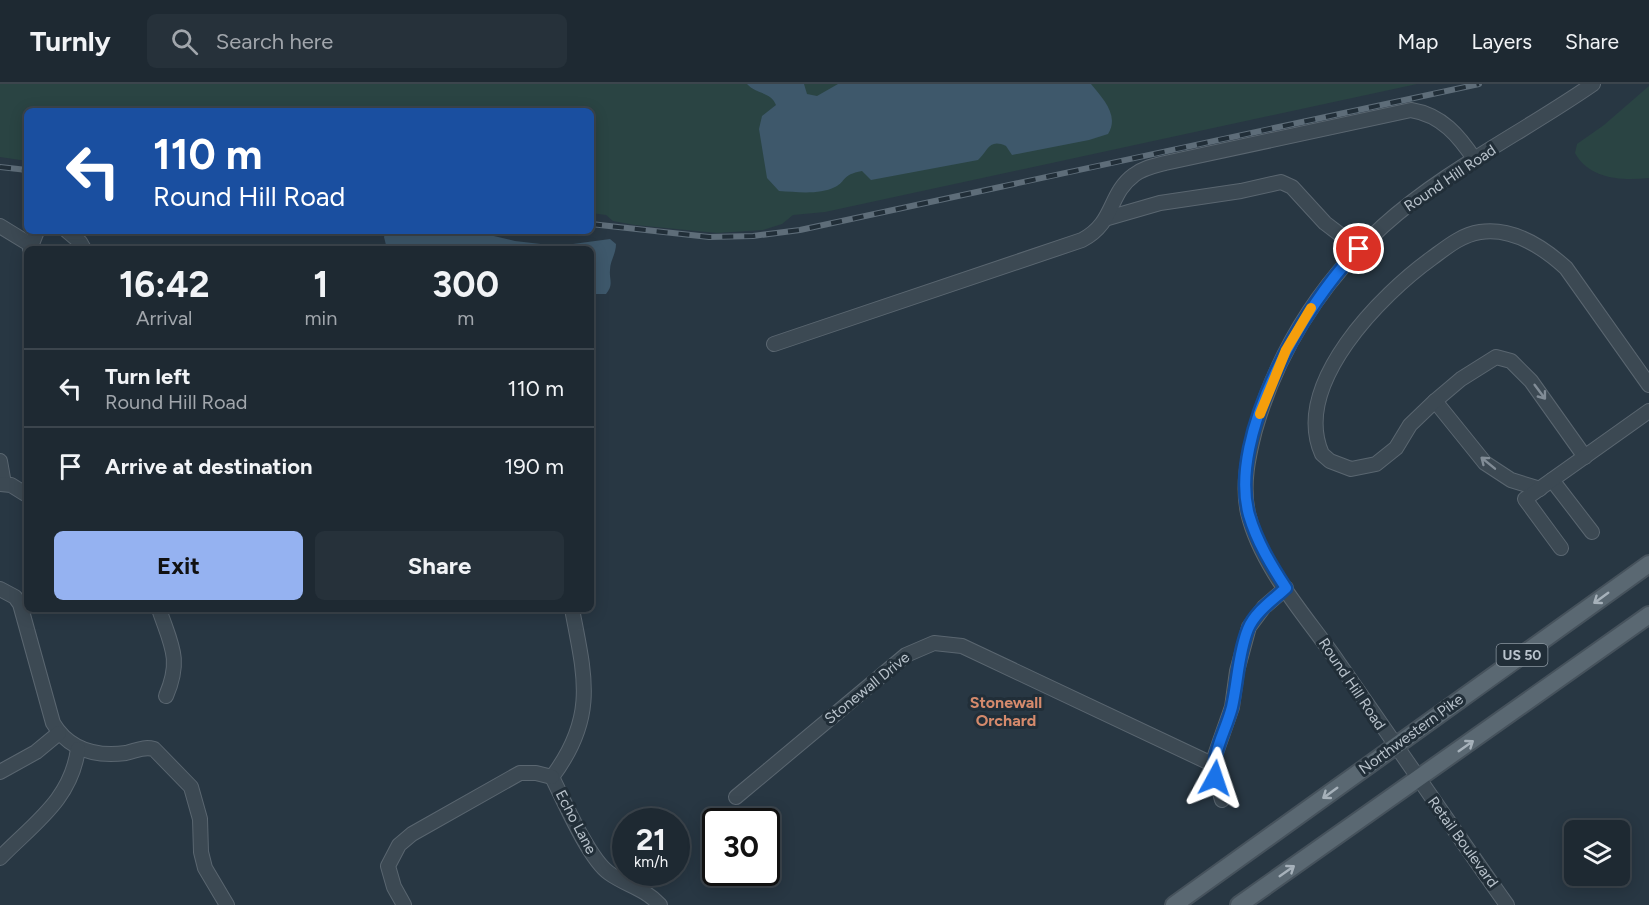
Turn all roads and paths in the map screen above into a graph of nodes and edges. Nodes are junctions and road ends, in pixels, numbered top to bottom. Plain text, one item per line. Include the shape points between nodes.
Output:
1 (1593, 84) edge
2 (1475, 160) junction
3 (1108, 218) junction
4 (0, 226) edge
5 (71, 234) edge
6 (29, 246) edge
7 (82, 246) edge
8 (1359, 249) junction
9 (774, 344) dead end
10 (1649, 385) edge
11 (1435, 401) junction
12 (1649, 411) edge
13 (1585, 456) junction
14 (0, 461) edge
15 (1552, 480) junction
16 (2, 484) edge
17 (1540, 489) junction
18 (24, 493) edge
19 (1592, 532) dead end
20 (1561, 548) dead end
21 (1649, 564) edge
22 (1286, 588) junction
23 (0, 589) edge
24 (24, 601) edge
25 (27, 612) edge
26 (160, 612) edge
27 (573, 612) edge
28 (1649, 615) edge
29 (166, 696) dead end
30 (59, 734) junction
31 (1395, 746) junction
32 (78, 749) junction
33 (1212, 764) junction
34 (0, 772) edge
35 (552, 777) junction
36 (1418, 779) junction
37 (736, 797) dead end
38 (1222, 800) dead end
39 (0, 858) edge
40 (227, 905) edge
41 (404, 905) edge
42 (660, 905) edge
43 (1174, 905) edge
44 (1239, 905) edge
45 (1508, 905) edge

1 - 2 street, Round Hill Road
2 - 3 street via 1446,124 1411,110 1148,168 1125,183
2 - 8 street, Round Hill Road via 1407,206
3 - 8 street via 1160,203 1281,182 1292,187 1325,223
3 - 9 street via 1082,240
4 - 6 street
5 - 7 street
8 - 22 street, Round Hill Road via 1324,289 1286,350 1250,448 1245,482 1249,514 1263,551
10 - 11 street via 1566,268 1514,234 1482,232 1457,240 1412,272 1368,314 1346,344 1323,388 1316,423 1319,448 1340,466 1352,469 1376,464 1396,448 1410,425
11 -> 13 street via 1496,357 1511,361 1531,381
17 -> 11 street via 1511,480 1485,463
12 - 13 street
13 - 15 street
14 - 16 street
15 - 17 street
15 - 19 street
16 - 18 street
17 - 20 street via 1525,499
21 -> 31 main road, Northwestern Pike / US 50
22 - 31 street, Round Hill Road
22 - 33 street via 1248,627 1232,707
23 - 24 street
25 - 30 street
26 - 29 street via 172,646 175,675
27 - 35 street via 582,660 584,712 579,732
36 -> 28 main road, US 50
30 - 32 street
30 - 34 street
31 - 36 street, Round Hill Road
31 -> 43 main road, Northwestern Pike / US 50
32 - 39 street via 76,766 64,794
32 - 40 street via 112,754 154,749 191,787 199,811 201,852
33 - 37 street, Stonewall Drive via 962,646 934,644 906,655
33 - 38 street
35 - 41 street via 520,773 399,845 388,866
35 - 42 street, Echo Lane via 597,861
44 -> 36 main road, US 50
36 - 45 street, Retail Boulevard

